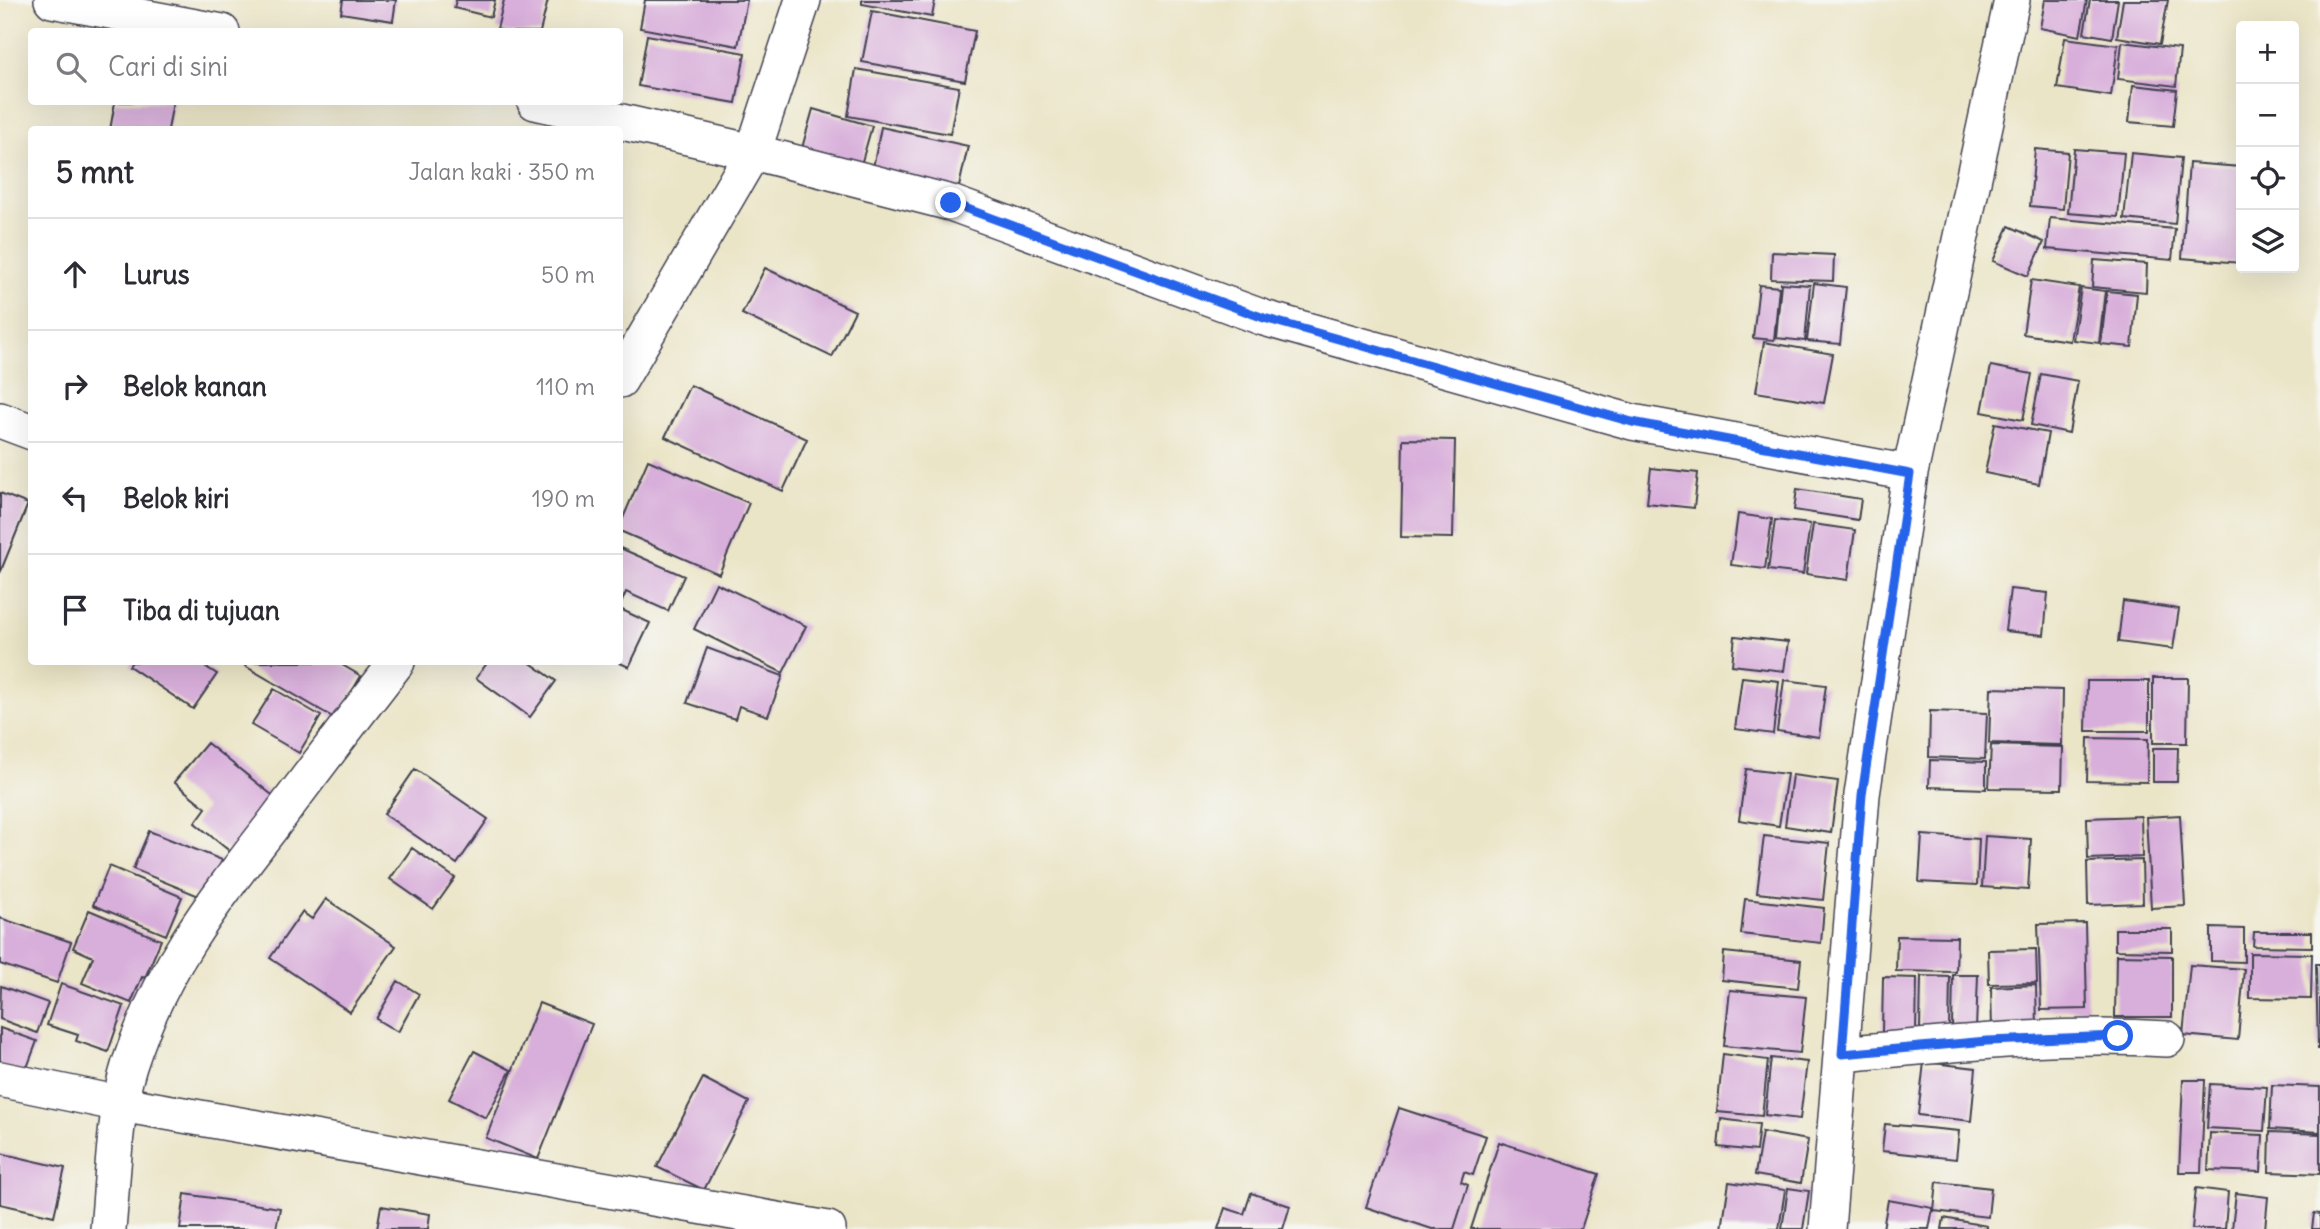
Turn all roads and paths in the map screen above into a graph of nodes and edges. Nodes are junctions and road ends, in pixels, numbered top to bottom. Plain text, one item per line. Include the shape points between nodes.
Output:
1 (52, 0) edge
2 (803, 0) edge
3 (2012, 0) edge
4 (201, 28) edge
5 (548, 105) edge
6 (753, 152) junction
7 (623, 375) edge
8 (0, 420) edge
9 (28, 430) edge
10 (1910, 474) junction
11 (395, 665) edge
12 (2167, 1039) dead end
13 (1842, 1054) junction
14 (0, 1079) edge
15 (121, 1104) junction
16 (108, 1229) edge
17 (828, 1229) edge
18 (1828, 1229) edge

1 - 4 street
2 - 6 street
3 - 10 street
5 - 6 street
6 - 7 street
6 - 10 street via 951,203 1264,318 1632,422
8 - 9 street
10 - 13 street via 1862,795
11 - 15 street via 194,929 167,973 147,1019 128,1068
12 - 13 street via 2118,1036 1987,1041
13 - 18 street
14 - 15 street
15 - 16 street
15 - 17 street

